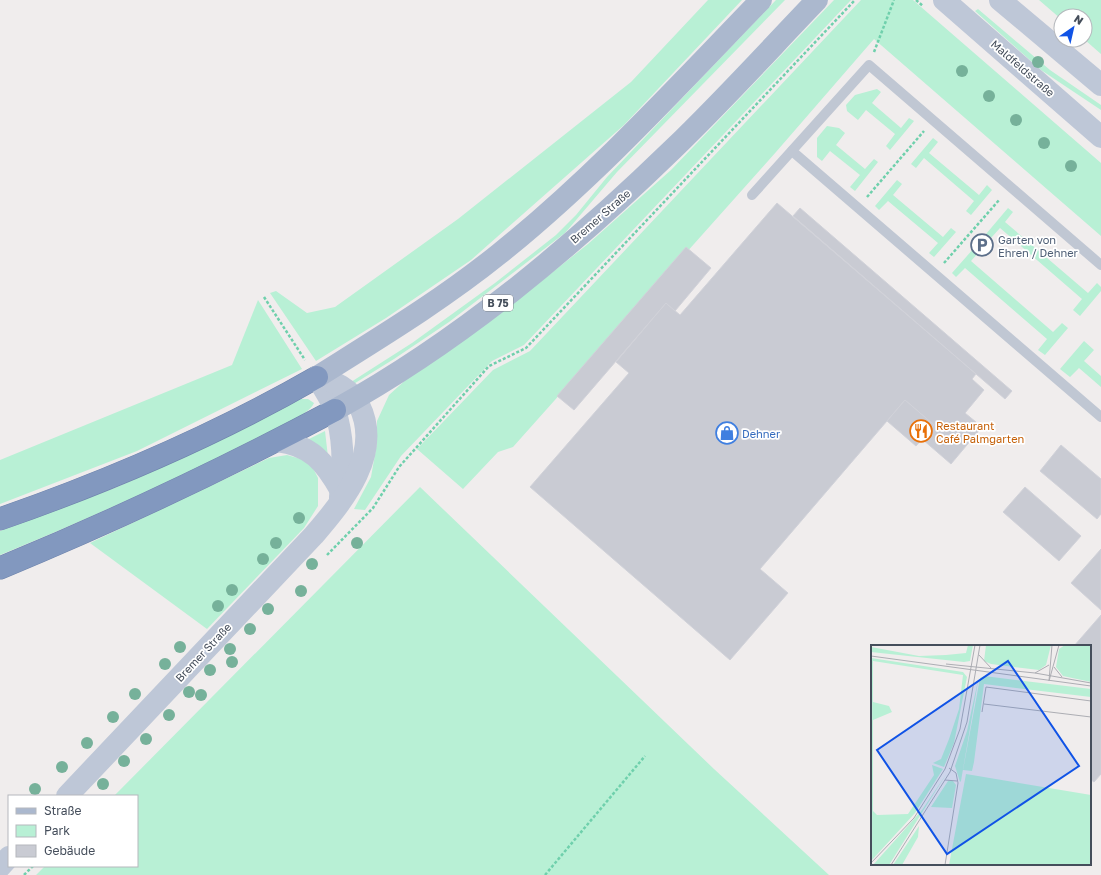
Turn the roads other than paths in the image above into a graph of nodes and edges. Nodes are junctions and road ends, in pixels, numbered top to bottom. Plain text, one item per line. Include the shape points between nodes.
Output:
1 (761, 0) edge
2 (817, 0) edge
3 (944, 0) edge
4 (1000, 0) edge
5 (1101, 85) edge
6 (1101, 137) edge
7 (792, 151) junction
8 (752, 195) dead end
9 (1101, 265) edge
10 (317, 377) junction
11 (355, 398) junction
12 (334, 410) junction
13 (1101, 417) edge
14 (277, 440) junction
15 (340, 498) junction
16 (0, 519) edge
17 (0, 568) edge
18 (68, 795) edge
19 (8, 858) edge
20 (0, 867) edge

1 - 10 main road via 632,133 505,249 439,300
2 - 11 main road, Bremer Straße / B 75 via 674,148 622,197 473,322
3 - 6 main road, Maldfeldstraße
4 - 5 main road
7 - 8 lane
7 - 9 lane via 869,65
7 - 13 lane
10 - 11 main road, Bremer Straße via 338,384
10 - 12 main road
10 - 16 highway via 257,410 159,457
11 - 12 main road, Bremer Straße / B 75
11 - 15 main road, Bremer Straße via 366,424 367,445 358,473
12 - 14 highway
12 - 15 main road via 342,446
14 - 15 main road via 303,448 322,461
14 - 17 highway via 209,476
15 - 18 main road, Bremer Straße via 314,535
19 - 20 main road

